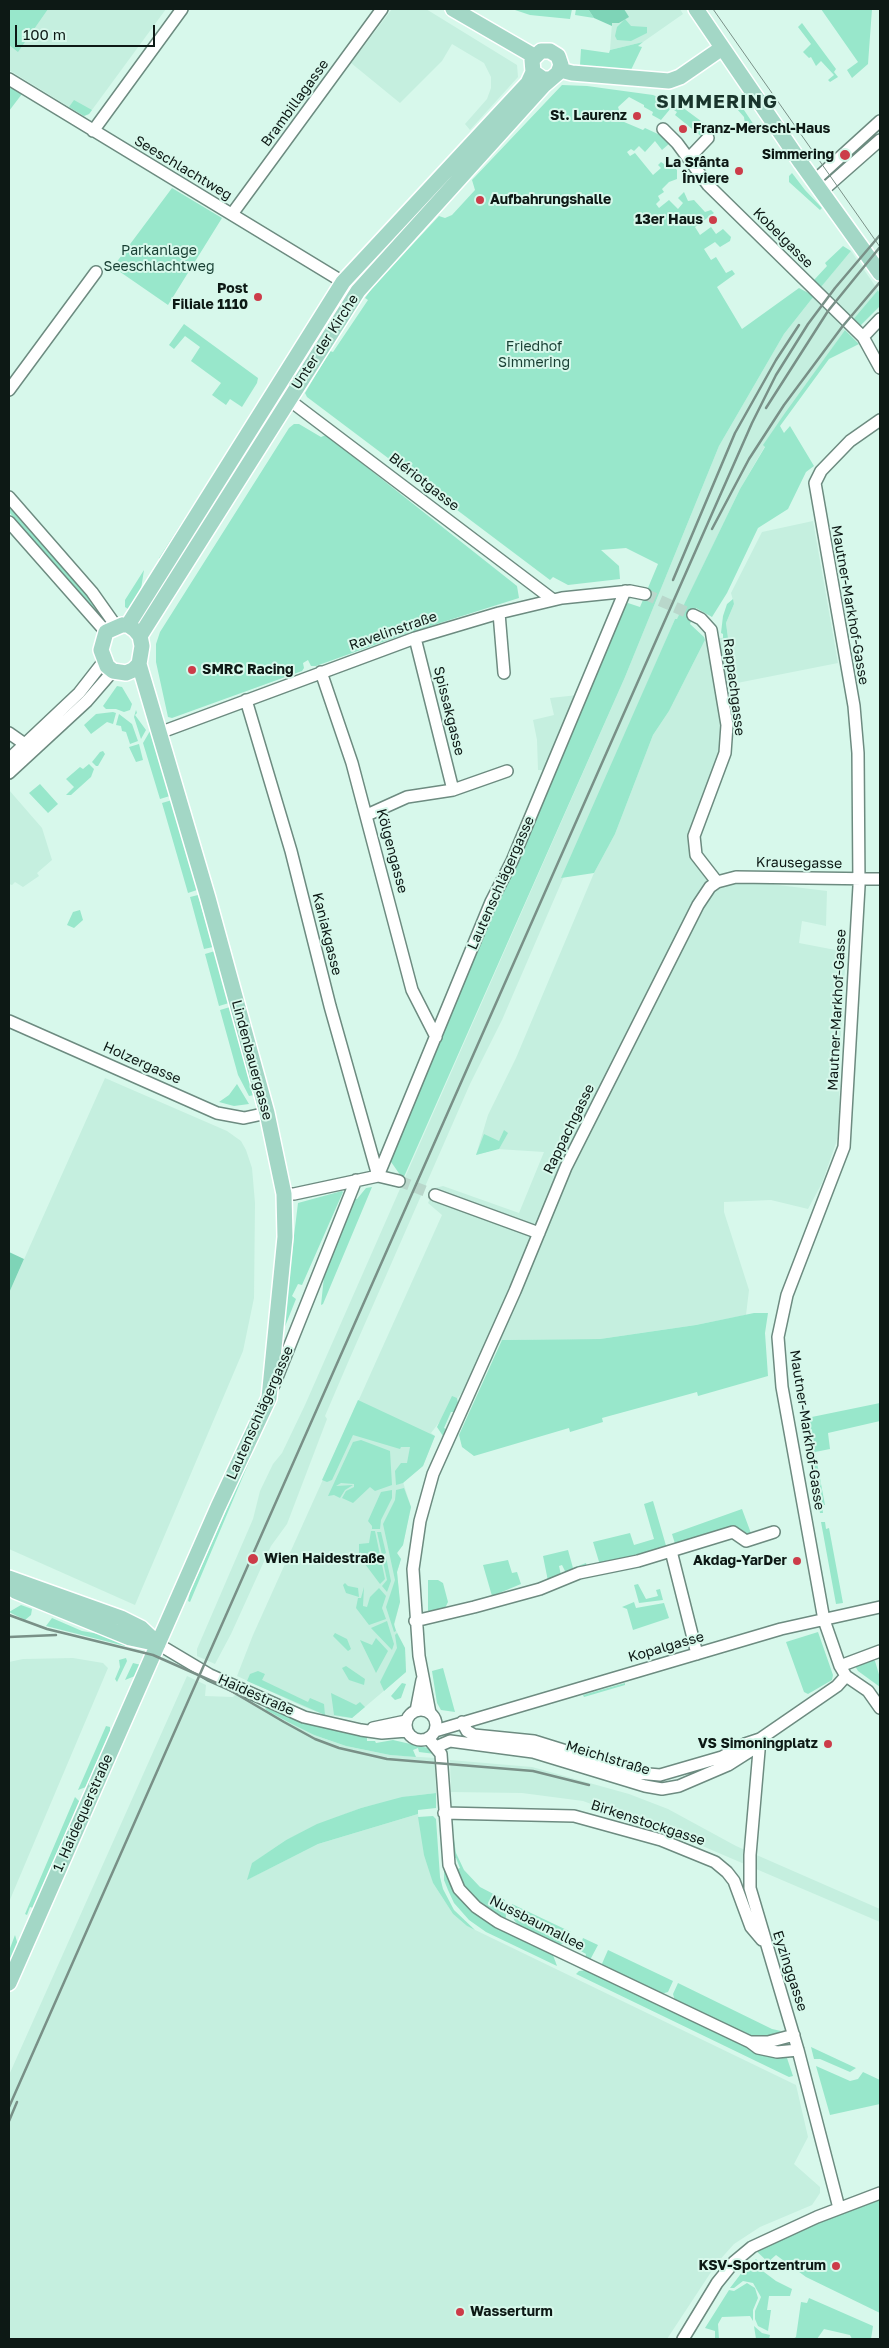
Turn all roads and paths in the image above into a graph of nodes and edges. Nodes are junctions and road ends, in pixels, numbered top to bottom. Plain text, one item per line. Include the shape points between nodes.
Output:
1 (182, 9) edge
2 (382, 9) edge
3 (453, 9) edge
4 (696, 9) edge
5 (722, 48) junction
6 (533, 64) junction
7 (555, 74) junction
8 (9, 79) edge
9 (880, 121) edge
10 (663, 129) dead end
11 (93, 131) junction
12 (708, 138) dead end
13 (880, 140) edge
14 (689, 158) junction
15 (817, 186) junction
16 (232, 214) junction
17 (96, 272) dead end
18 (880, 273) edge
19 (343, 282) junction
20 (880, 319) edge
21 (863, 337) junction
22 (880, 368) edge
23 (9, 390) edge
24 (276, 390) junction
25 (289, 399) junction
26 (880, 420) edge
27 (9, 497) edge
28 (9, 522) edge
29 (625, 591) junction
30 (645, 594) tunnel mouth
31 (552, 599) junction
32 (499, 613) junction
33 (693, 615) tunnel mouth
34 (117, 628) junction
35 (140, 636) junction
36 (415, 638) junction
37 (139, 664) junction
38 (114, 668) junction
39 (321, 672) junction
40 (504, 673) dead end
41 (246, 700) junction
42 (158, 732) junction
43 (9, 734) edge
44 (25, 743) junction
45 (34, 752) junction
46 (9, 759) edge
47 (507, 770) dead end
48 (9, 774) edge
49 (453, 790) junction
50 (367, 815) junction
51 (860, 879) junction
52 (880, 879) edge
53 (717, 882) junction
54 (9, 1021) edge
55 (436, 1037) junction
56 (267, 1113) junction
57 (378, 1176) junction
58 (356, 1180) junction
59 (399, 1181) tunnel mouth
60 (284, 1194) junction
61 (435, 1195) tunnel mouth
62 (539, 1233) junction
63 (269, 1398) junction
64 (774, 1532) dead end
65 (672, 1551) junction
66 (9, 1578) edge
67 (9, 1587) edge
68 (880, 1607) edge
69 (824, 1620) junction
70 (415, 1621) junction
71 (158, 1644) junction
72 (880, 1650) edge
73 (696, 1654) junction
74 (843, 1671) junction
75 (422, 1680) junction
76 (880, 1708) edge
77 (416, 1711) junction
78 (462, 1722) junction
79 (407, 1726) junction
80 (433, 1730) junction
81 (760, 1739) junction
82 (444, 1813) junction
83 (765, 1943) junction
84 (9, 1982) edge
85 (794, 2035) junction
86 (750, 2042) junction
87 (798, 2050) junction
88 (880, 2194) edge
89 (839, 2208) junction
90 (683, 2339) edge

1 - 11 street
2 - 16 street, Brambillagasse
3 - 6 main road via 522,51
4 - 5 main road
5 - 7 main road via 669,81
5 - 15 main road
6 - 7 main road via 539,78
6 - 7 main road via 541,51 550,51 558,56
6 - 19 main road, Unter der Kirche via 528,83
7 - 25 main road, Unter der Kirche via 358,291
8 - 11 street, Seeschlachtweg
9 - 15 street
10 - 14 street, Kobelgasse
11 - 16 street, Seeschlachtweg
12 - 14 street
13 - 15 street
14 - 21 street, Kobelgasse via 708,185
15 - 18 main road
16 - 19 street, Seeschlachtweg
17 - 23 street
19 - 24 main road, Unter der Kirche
20 - 21 street
21 - 22 street, Kobelgasse
24 - 25 street, Blériotgasse
24 - 34 main road, Unter der Kirche
25 - 31 street, Blériotgasse
25 - 35 main road, Unter der Kirche
26 - 51 street, Mautner-Markhof-Gasse via 850,441 821,471 815,483 854,706
27 - 34 street via 92,592
28 - 34 street
29 - 30 street, Ravelinstraße
29 - 31 street, Ravelinstraße
29 - 55 street, Lautenschlägergasse
31 - 32 street, Ravelinstraße
32 - 36 street, Ravelinstraße
32 - 40 street
33 - 53 street, Rappachgasse via 701,618 711,630 727,725 725,753 694,836 696,856
34 - 35 main road
34 - 38 main road, Unter der Kirche via 101,650
35 - 37 main road
36 - 39 street, Ravelinstraße
36 - 49 street, Spissakgasse
37 - 38 main road via 133,670
37 - 42 main road, Lindenbauergasse
38 - 42 main road, Lindenbauergasse
38 - 44 street via 79,693
38 - 45 street via 87,701
39 - 41 street, Ravelinstraße
39 - 50 street, Kölgengasse
41 - 42 street, Ravelinstraße
41 - 57 street, Kaniakgasse
42 - 56 main road, Lindenbauergasse
43 - 44 street
44 - 45 street
44 - 46 street
45 - 48 street
47 - 49 street
49 - 50 street via 407,797
50 - 55 street, Kölgengasse via 412,990
51 - 52 street, Krausegasse
51 - 53 street, Krausegasse via 736,877
51 - 69 street, Mautner-Markhof-Gasse via 844,1147 787,1295 778,1337 782,1387
53 - 62 street, Rappachgasse via 698,905 566,1167
54 - 56 street, Holzergasse via 217,1113 244,1118
55 - 57 street, Lautenschlägergasse
56 - 60 main road, Lindenbauergasse
57 - 58 street
57 - 59 street
58 - 60 street
58 - 63 street, Lautenschlägergasse
60 - 63 main road, Lindenbauergasse via 285,1237
61 - 62 street
62 - 70 street, Rappachgasse via 433,1474 415,1547
63 - 71 main road, Lautenschlägergasse
64 - 65 street via 746,1541 733,1532
65 - 70 street via 579,1573 540,1588
65 - 73 street
66 - 71 main road, Haidestraße via 121,1618 141,1628
67 - 71 main road, Haidestraße via 130,1638
68 - 69 street, Kopalgasse
69 - 73 street, Kopalgasse
69 - 74 street, Mautner-Markhof-Gasse
70 - 75 street, Rappachgasse
71 - 79 street, Haidestraße via 210,1674 318,1721 382,1733
71 - 84 main road, 1. Haidequerstraße
72 - 74 street, Meichlstraße
73 - 78 street, Kopalgasse
74 - 76 street via 868,1691
74 - 81 street, Meichlstraße via 837,1686
75 - 77 street, Rappachgasse
75 - 80 street, Rappachgasse via 428,1695
77 - 79 street
77 - 80 street
78 - 80 street, Kopalgasse
78 - 81 street, Meichlstraße via 474,1735 534,1741 648,1775 660,1775 714,1759
79 - 80 street via 418,1740
80 - 81 street, Meichlstraße via 450,1741 534,1752 662,1789 679,1786 728,1765 750,1751
80 - 82 street, Nussbaumallee via 441,1754
81 - 83 street, Eyzinggasse via 750,1888
82 - 83 street, Birkenstockgasse via 574,1816 661,1840 715,1862 727,1872 734,1881 751,1927
82 - 86 street, Nussbaumallee via 453,1878 467,1899 486,1915
83 - 85 street, Eyzinggasse
85 - 86 street, Nussbaumallee via 768,2042
85 - 87 street, Eyzinggasse
86 - 87 street, Nussbaumallee via 767,2051
87 - 89 street, Eyzinggasse
88 - 89 street
89 - 90 street via 764,2240 734,2262 711,2292

